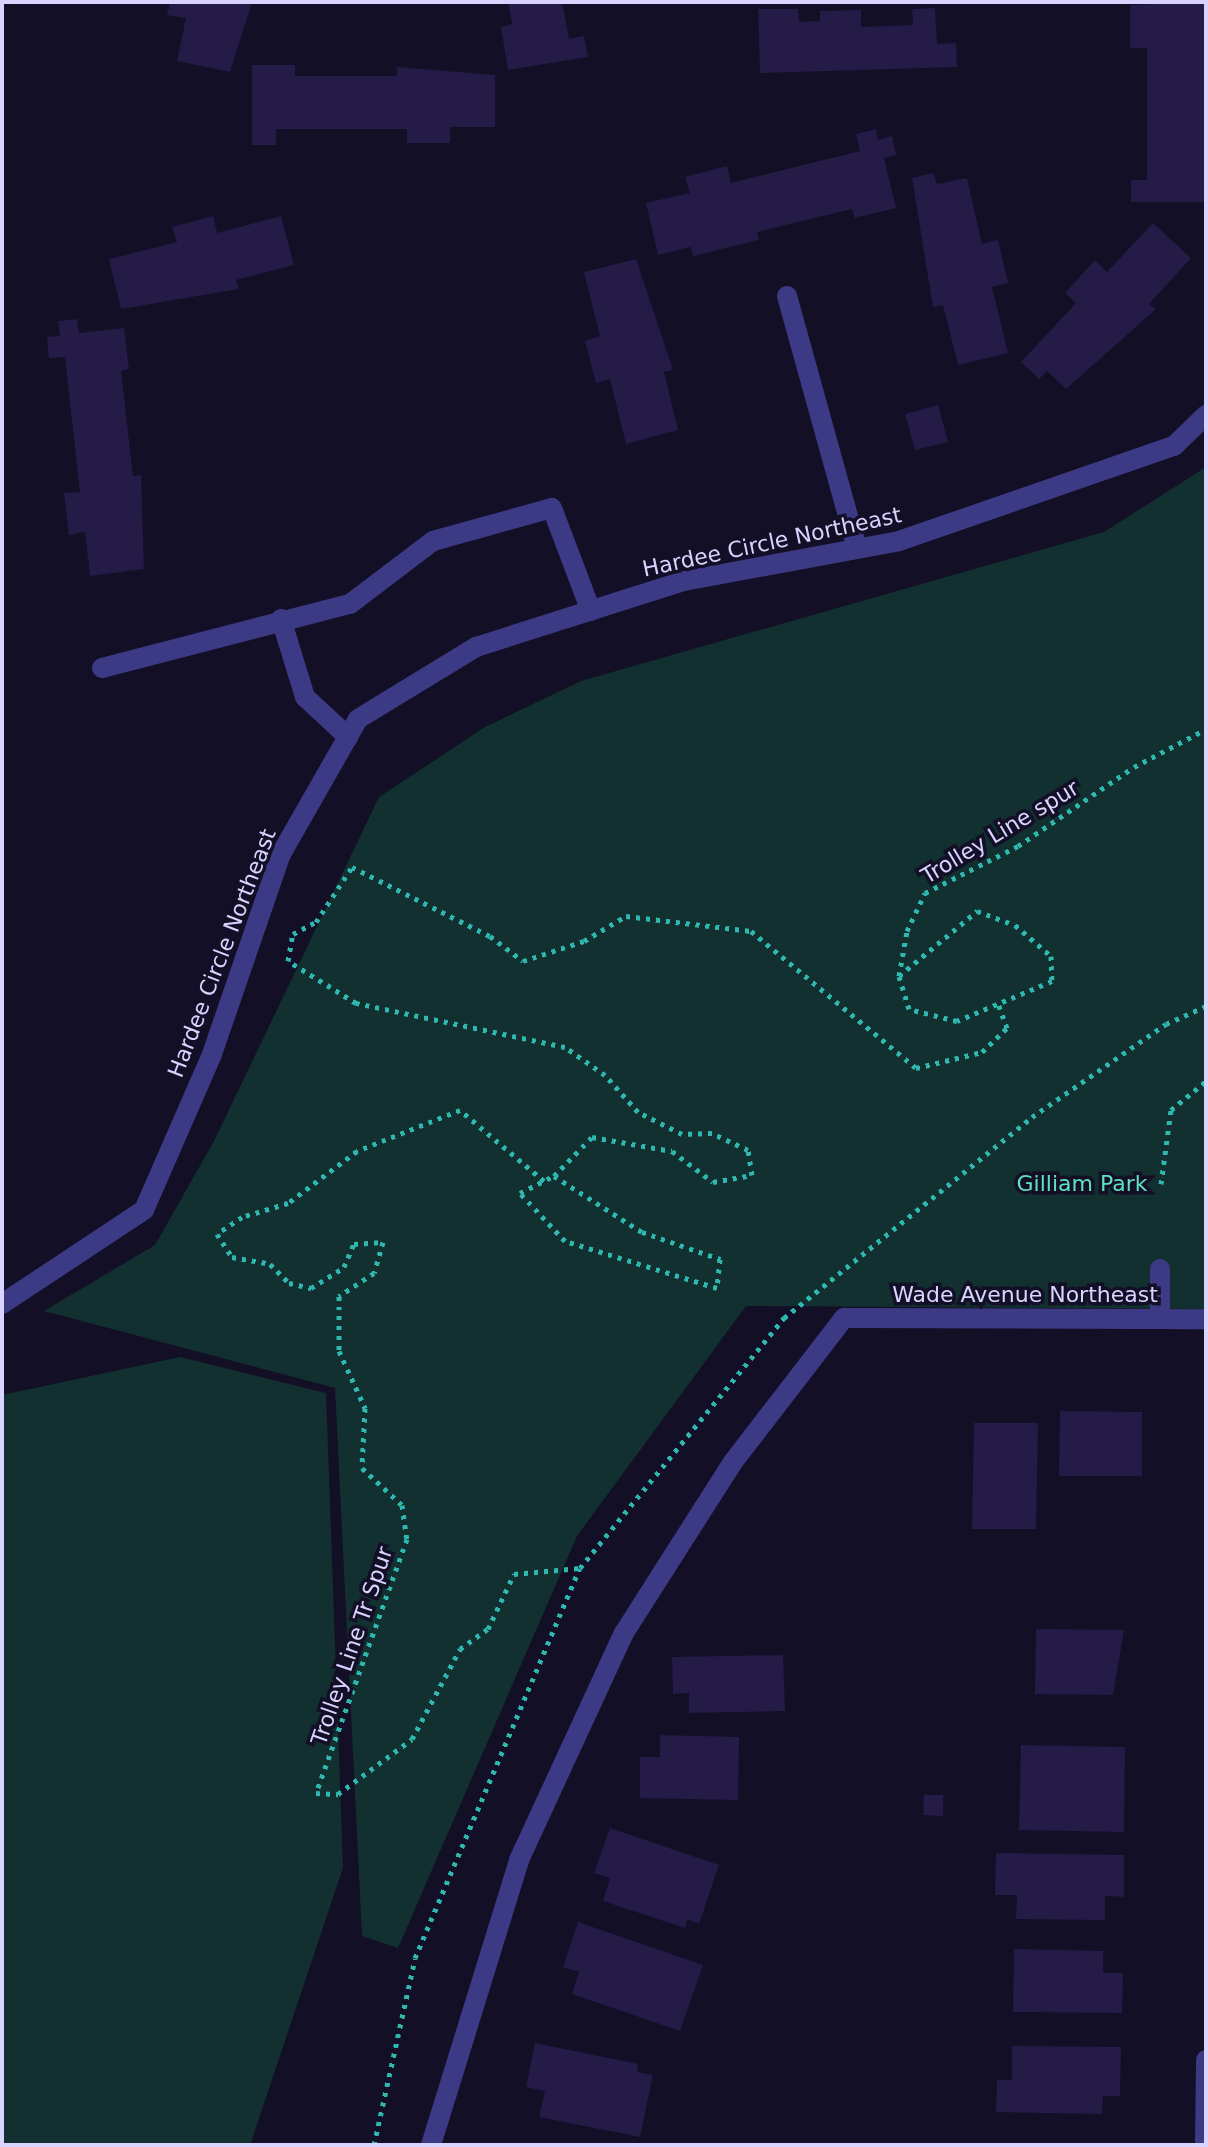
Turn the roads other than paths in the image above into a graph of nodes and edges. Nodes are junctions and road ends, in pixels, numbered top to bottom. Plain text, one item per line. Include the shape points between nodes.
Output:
1 (787, 296) dead end
2 (1206, 415) edge
3 (857, 548) junction
4 (591, 611) junction
5 (281, 619) junction
6 (102, 668) dead end
7 (348, 737) junction
8 (1160, 1269) dead end
9 (2, 1304) edge
10 (1160, 1319) junction
11 (1206, 1319) edge
12 (1206, 2060) edge
13 (431, 2145) edge
14 (1205, 2145) edge

1 - 3 street
2 - 3 street, Hardee Circle Northeast via 1174,446
3 - 4 street, Hardee Circle Northeast via 684,581
4 - 5 street via 552,508 433,541 350,604
4 - 7 street, Hardee Circle Northeast via 476,647 358,719
5 - 6 street
5 - 7 street via 305,697
7 - 9 street, Hardee Circle Northeast via 281,854 212,1054 144,1210
8 - 10 street
10 - 11 street, Wade Avenue Northeast
10 - 13 street, Wade Avenue Northeast via 844,1318 733,1462 624,1633 519,1860
12 - 14 street

